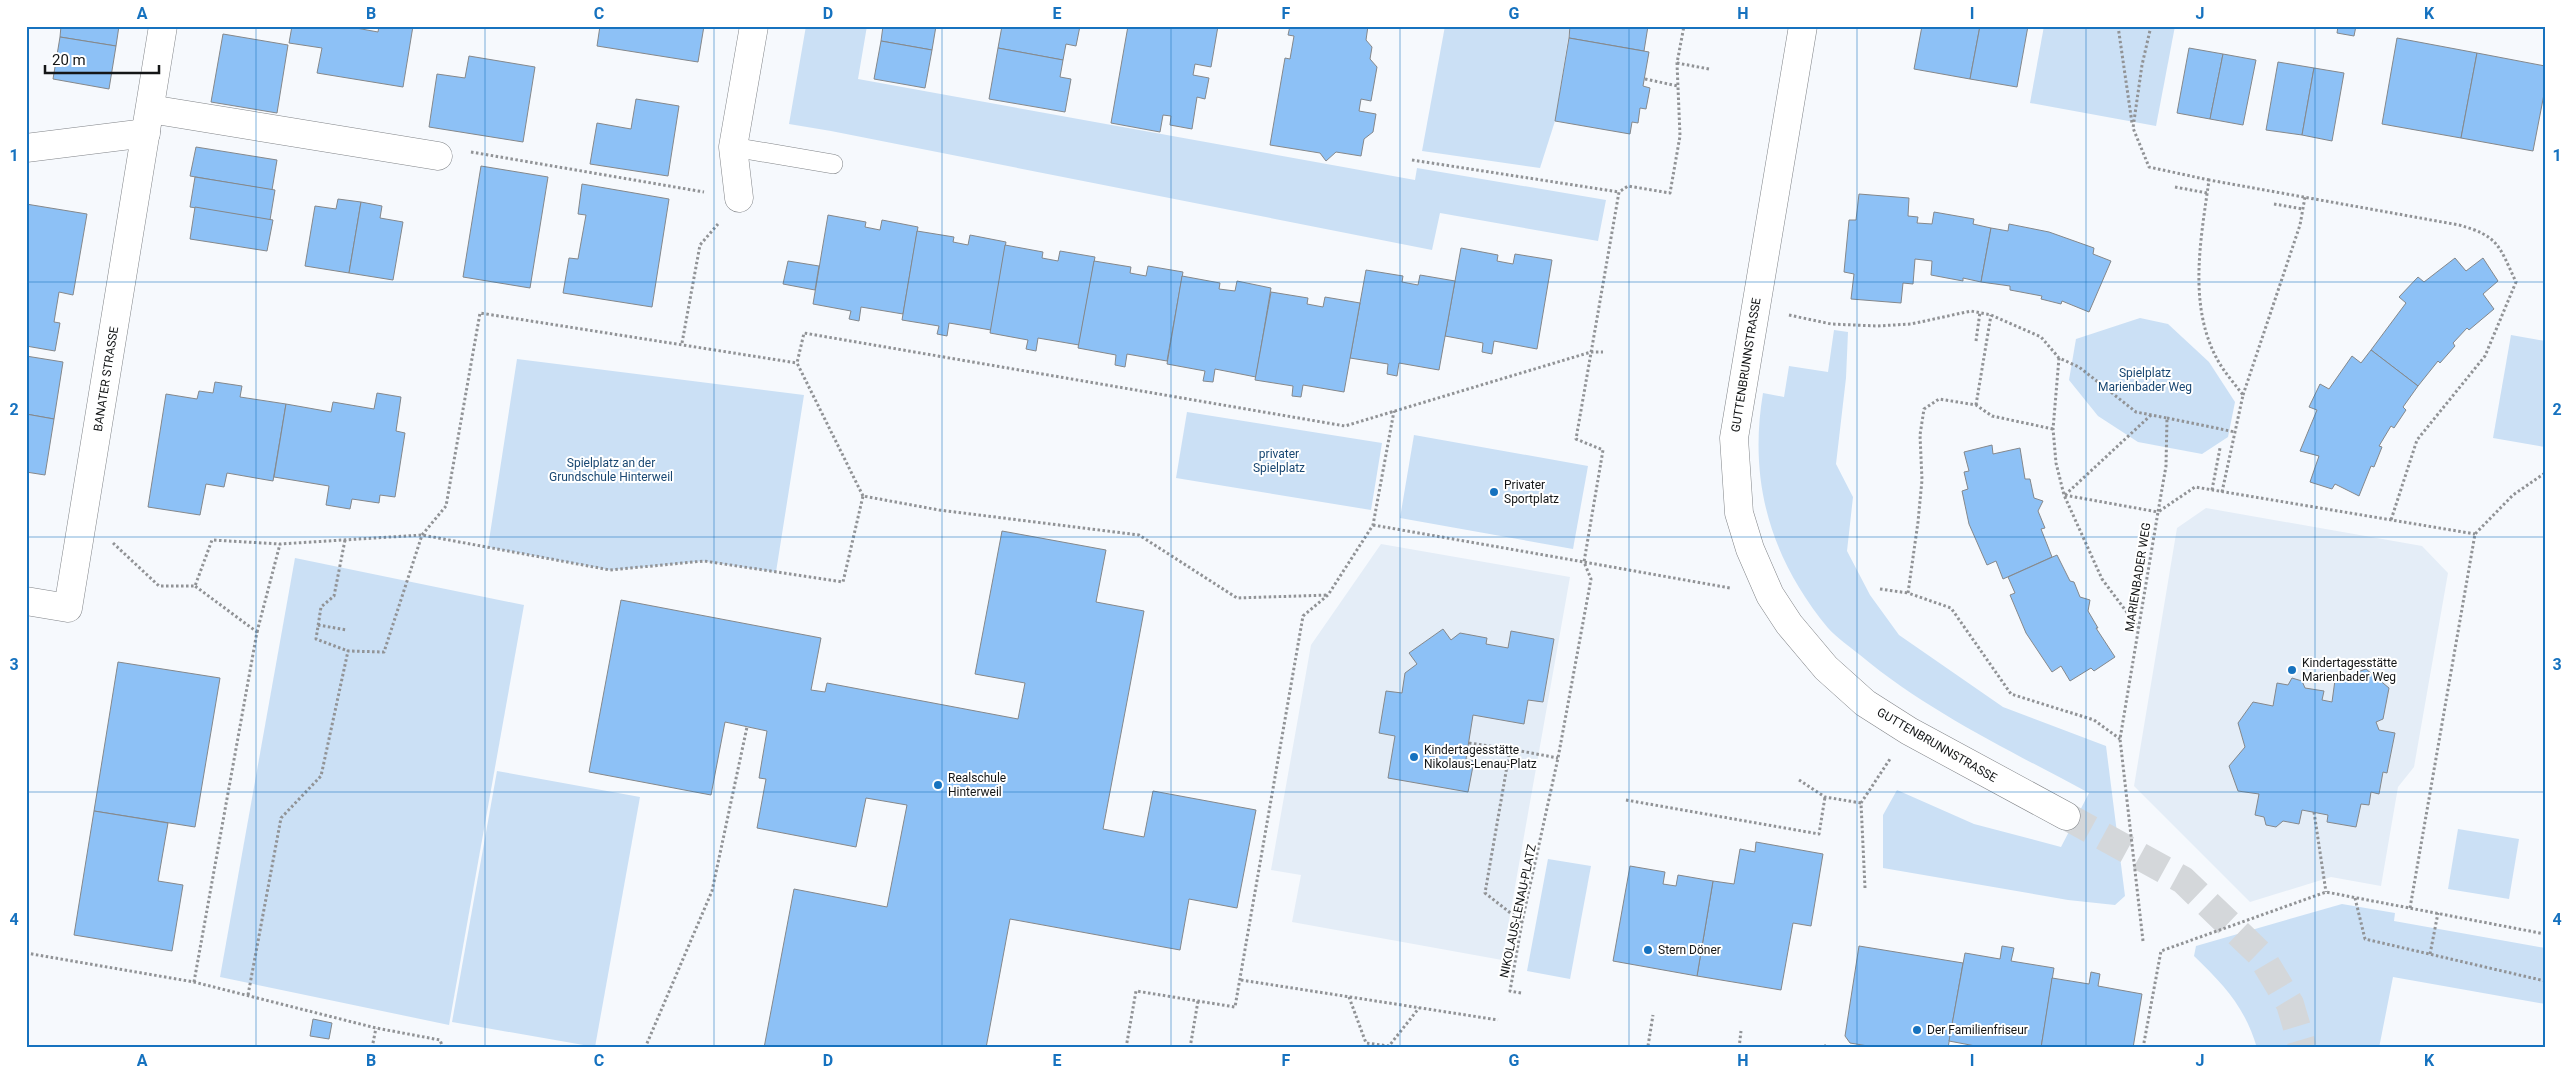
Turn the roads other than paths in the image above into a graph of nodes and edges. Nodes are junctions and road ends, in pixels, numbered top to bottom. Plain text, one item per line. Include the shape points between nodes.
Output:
1 (163, 26) edge
2 (754, 26) edge
3 (1803, 26) edge
4 (148, 121) junction
5 (733, 147) junction
6 (26, 148) edge
7 (438, 156) road end
8 (834, 164) dead end
9 (739, 198) road end
10 (26, 601) edge
11 (2066, 816) tunnel mouth

1 - 4 street, BANATER STRASSE
2 - 5 street
3 - 11 street, GUTTENBRUNNSTRASSE via 1734,438 1739,513 1750,549 1770,595 1789,624 1826,668 1865,703 1908,731
4 - 6 street
4 - 7 street
4 - 10 street, BANATER STRASSE via 68,608
5 - 8 lane
5 - 9 street

